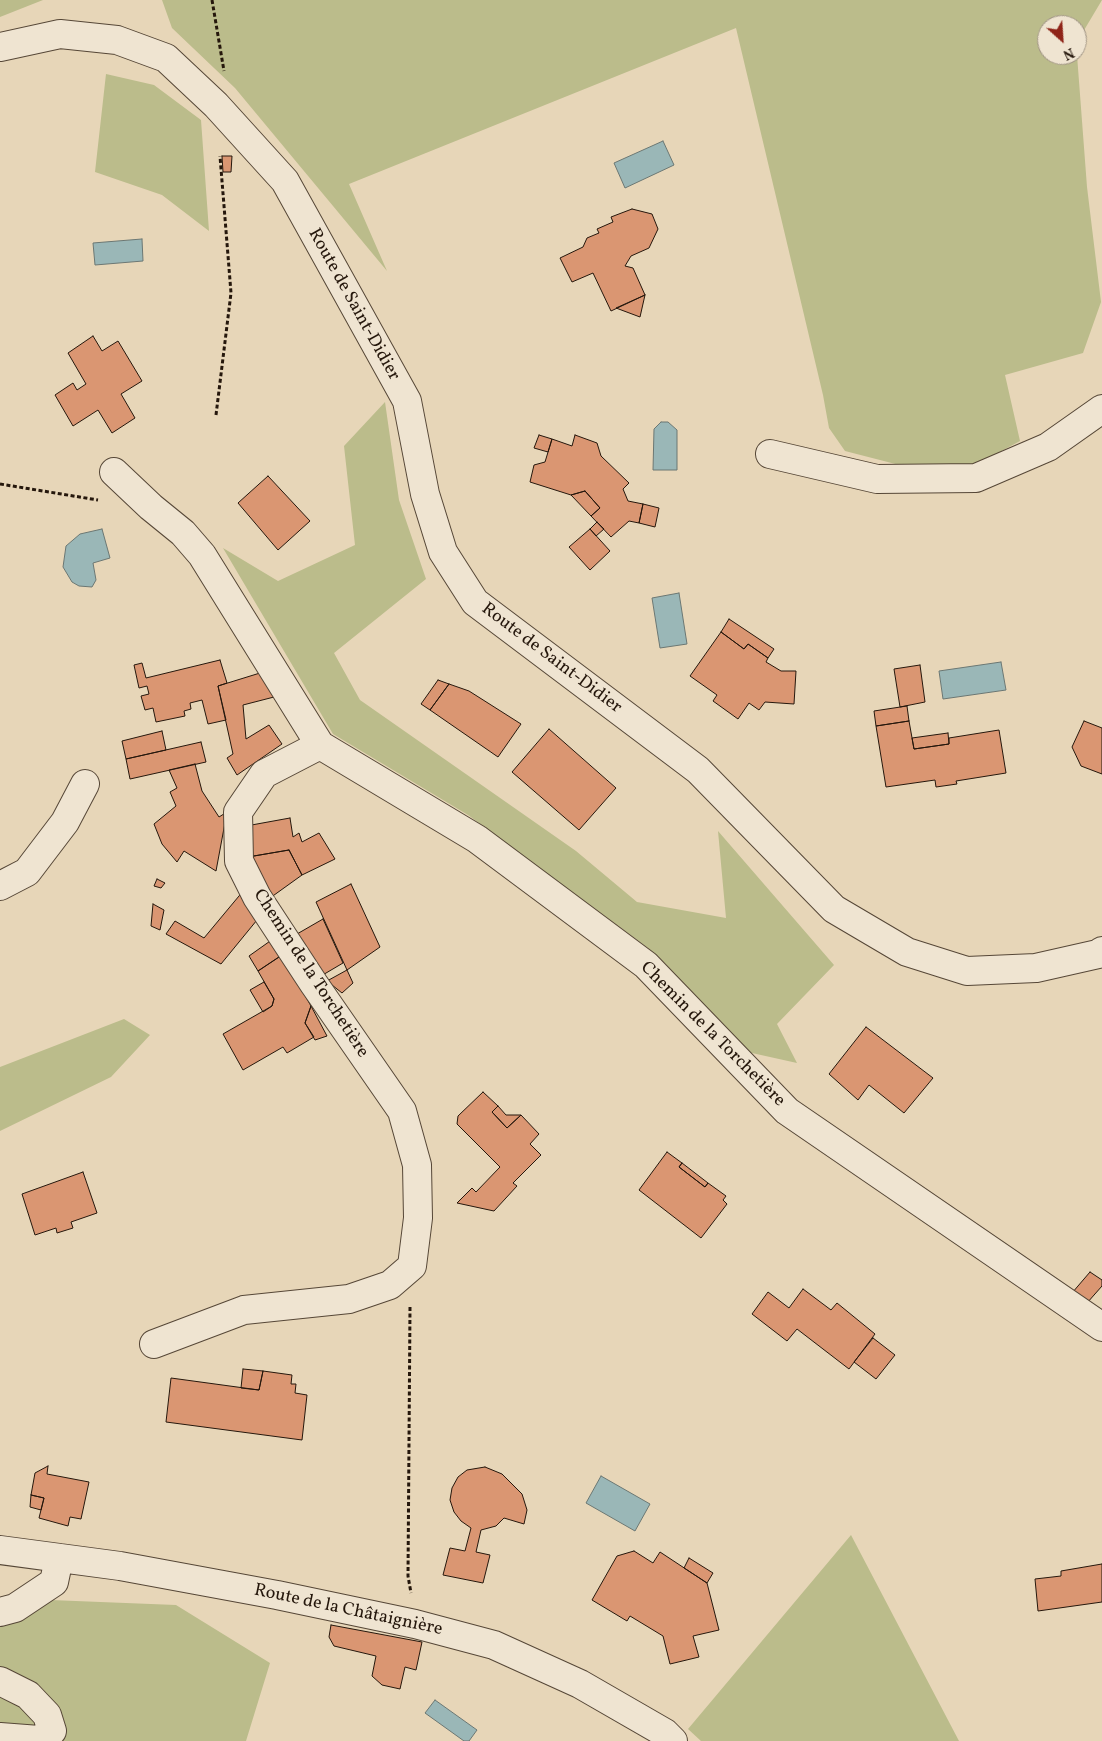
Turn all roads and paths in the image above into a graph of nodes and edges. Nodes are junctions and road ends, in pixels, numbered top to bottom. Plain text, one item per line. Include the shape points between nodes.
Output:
1 (212, 0) edge
2 (0, 47) edge
3 (224, 72) dead end
4 (220, 155) dead end
5 (1102, 409) edge
6 (216, 415) dead end
7 (770, 454) dead end
8 (114, 472) dead end
9 (0, 484) edge
10 (103, 500) dead end
11 (320, 745) junction
12 (85, 784) dead end
13 (0, 886) edge
14 (1102, 951) edge
15 (412, 1266) junction
16 (1102, 1327) edge
17 (154, 1344) dead end
18 (0, 1550) edge
19 (59, 1558) junction
20 (0, 1612) edge
21 (416, 1624) junction
22 (0, 1681) edge
23 (0, 1737) edge
24 (674, 1741) edge

1 - 3 path
2 - 14 street, Route de Saint-Didier via 60,34 117,40 166,58 216,105 284,181 407,401 425,494 443,552 475,602 698,770 834,909 908,952 967,971 1036,968
4 - 6 path via 231,293
5 - 7 street via 1048,447 976,478 877,479
8 - 11 street, Chemin de la Torchetière via 183,533 202,555
9 - 10 path
11 - 15 street, Chemin de la Torchetière via 264,774 248,796 238,812 239,861 257,897 298,960 402,1111 417,1165 418,1218
11 - 16 street, Chemin de la Torchetière via 492,850 646,965 788,1111
12 - 13 street via 65,822 27,872
15 - 17 street via 390,1285 349,1298 244,1310
15 - 21 path via 408,1362 408,1576
18 - 19 street, Route de la Châtaignière
19 - 20 street via 54,1582 15,1608
19 - 21 street, Route de la Châtaignière via 277,1594
21 - 24 street, Route de la Châtaignière via 494,1645 571,1680
22 - 23 street via 28,1695 47,1715 52,1731 39,1740

